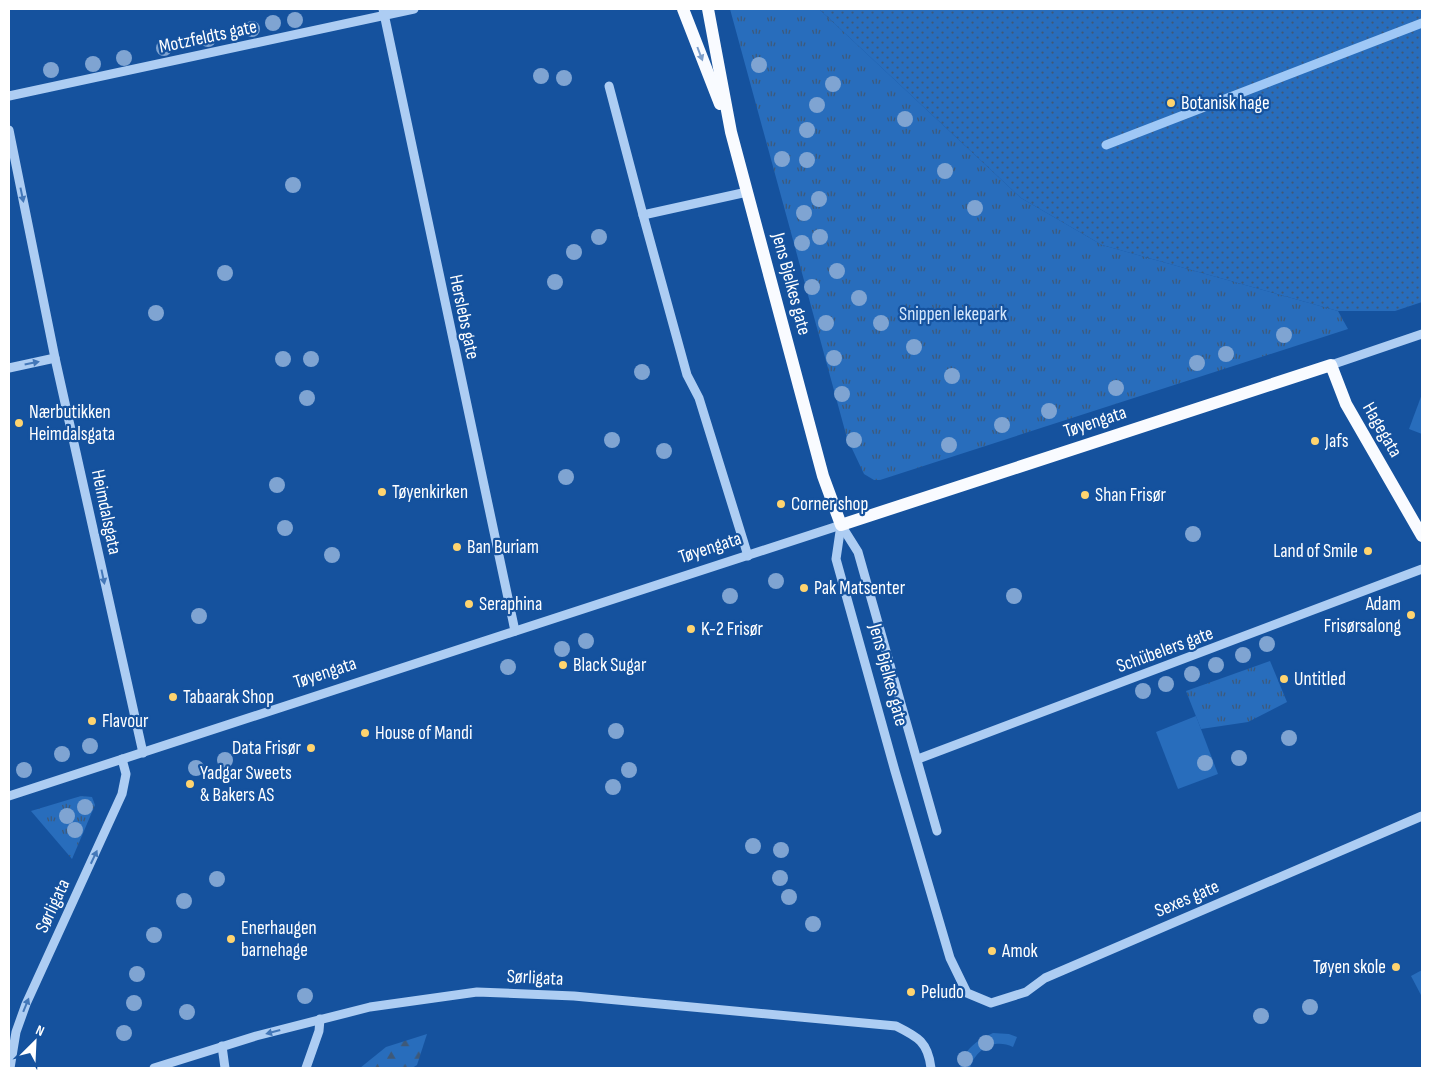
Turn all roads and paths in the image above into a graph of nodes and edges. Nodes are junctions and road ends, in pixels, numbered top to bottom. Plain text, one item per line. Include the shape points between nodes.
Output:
1 (414, 9) edge
2 (682, 9) edge
3 (708, 9) edge
4 (384, 12) edge
5 (609, 86) dead end
6 (9, 96) edge
7 (9, 130) edge
8 (731, 132) junction
9 (747, 192) junction
10 (643, 215) junction
11 (1422, 334) edge
12 (56, 358) junction
13 (1331, 364) junction
14 (9, 368) edge
15 (841, 525) junction
16 (1422, 536) edge
17 (748, 556) junction
18 (1422, 569) edge
19 (514, 631) junction
20 (143, 753) junction
21 (918, 759) junction
22 (122, 760) junction
23 (9, 796) edge
24 (1422, 816) edge
25 (937, 831) dead end
26 (967, 992) joint
27 (320, 1019) junction
28 (222, 1046) junction
29 (10, 1068) edge
30 (154, 1068) edge
31 (225, 1068) edge
32 (306, 1068) edge
33 (931, 1068) edge

1 - 4 street, Motzfeldts gate
2 -> 8 main road, Jens Bjelkes gate
3 - 8 main road, Jens Bjelkes gate
4 - 6 street, Motzfeldts gate
4 - 19 street, Herslebs gate
5 - 10 street
7 -> 12 street, Heimdalsgata
8 - 9 main road, Jens Bjelkes gate
9 - 10 street
9 - 15 main road, Jens Bjelkes gate via 823,476
10 - 17 street via 687,375 699,398
11 - 13 street, Tøyengata
14 -> 12 street
12 -> 20 street, Heimdalsgata
13 - 15 main road, Tøyengata
13 - 16 main road, Hagegata via 1346,404
15 - 17 street, Tøyengata
15 - 21 street via 858,552
15 - 26 street, Jens Bjelkes gate via 836,559 950,958
17 - 19 street, Tøyengata
18 - 21 street, Schübelers gate
19 - 20 street, Tøyengata
20 - 22 street, Tøyengata
21 - 25 street
22 - 23 street, Tøyengata
29 -> 22 street, Sørligata via 16,1032 26,1004 122,794 126,774
24 - 26 street, Sexes gate via 1045,978 1026,992 991,1003
27 -> 28 street, Sørligata
27 - 32 street
27 - 33 street, Sørligata via 426,997 519,992 896,1026 920,1038 930,1057
28 - 30 street, Sørligata
28 - 31 street

